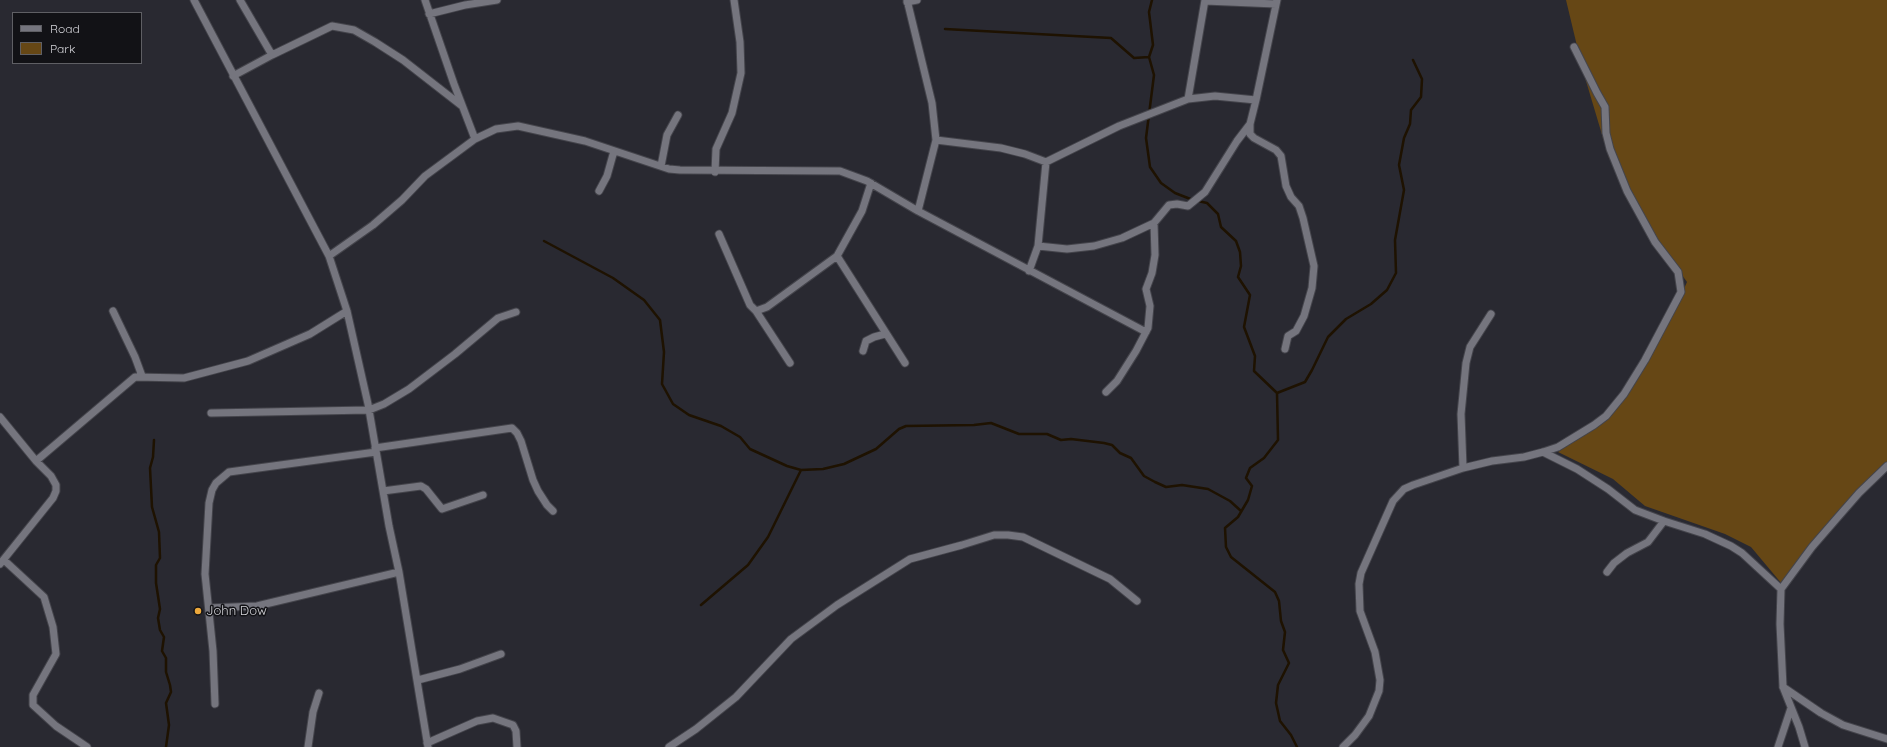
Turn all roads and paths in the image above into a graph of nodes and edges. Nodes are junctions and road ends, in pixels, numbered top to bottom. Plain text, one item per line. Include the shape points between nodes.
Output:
1 (194, 0) edge
2 (240, 0) edge
3 (425, 0) edge
4 (497, 0) edge
5 (734, 0) edge
6 (917, 0) edge
7 (1205, 0) edge
8 (907, 1) edge
9 (1276, 2) edge
10 (429, 14) junction
11 (1574, 47) dead end
12 (272, 55) junction
13 (233, 76) junction
14 (1188, 99) junction
15 (1256, 100) junction
16 (462, 107) junction
17 (678, 115) dead end
18 (1250, 124) junction
19 (475, 139) junction
20 (936, 140) junction
21 (614, 151) junction
22 (1046, 162) junction
23 (661, 166) junction
24 (715, 172) junction
25 (871, 184) junction
26 (599, 191) dead end
27 (918, 211) junction
28 (1154, 223) junction
29 (719, 234) dead end
30 (1038, 246) junction
31 (329, 256) junction
32 (837, 256) junction
33 (1029, 271) junction
34 (347, 311) junction
35 (756, 311) junction
36 (113, 312) dead end
37 (516, 312) dead end
38 (1491, 314) dead end
39 (1146, 332) junction
40 (885, 334) junction
41 (1285, 349) dead end
42 (863, 351) dead end
43 (790, 363) dead end
44 (904, 363) dead end
45 (142, 376) junction
46 (1106, 392) dead end
47 (369, 410) junction
48 (211, 413) dead end
49 (0, 417) edge
50 (376, 450) junction
51 (1543, 452) junction
52 (36, 461) junction
53 (1887, 466) edge
54 (1463, 468) junction
55 (383, 491) junction
56 (483, 495) dead end
57 (553, 510) dead end
58 (1664, 522) junction
59 (2, 562) edge
60 (399, 572) junction
61 (1607, 572) dead end
62 (1781, 589) junction
63 (1137, 601) dead end
64 (209, 608) junction
65 (501, 654) dead end
66 (418, 680) junction
67 (1783, 687) junction
68 (320, 693) dead end
69 (214, 704) dead end
70 (1792, 708) junction
71 (1887, 739) edge
72 (427, 745) edge
73 (87, 747) edge
74 (308, 747) edge
75 (517, 747) edge
76 (669, 747) edge
77 (1343, 747) edge
78 (1778, 747) edge
79 (1805, 747) edge

1 - 13 street
2 - 12 street
3 - 10 street
4 - 10 street
5 - 24 street via 740,42 740,73 732,113 716,149
6 - 8 street
7 - 9 street
7 - 14 street
8 - 20 street via 932,104
9 - 15 street
10 - 16 street
11 - 51 street via 1605,107 1608,141 1627,191 1655,242 1678,272 1681,292 1645,360 1615,407 1575,438
12 - 13 street
12 - 16 street via 332,26 354,30 403,60
13 - 31 street
14 - 15 street via 1215,96
14 - 22 street via 1119,126
15 - 18 street
16 - 19 street
17 - 23 street via 667,135
18 - 28 street via 1205,192 1188,206 1169,205
18 - 41 street via 1249,132 1252,137 1276,150 1281,156 1286,186 1291,198 1299,206 1314,266 1312,288 1304,316 1296,331 1288,336
19 - 21 street via 496,129 518,126 585,141
19 - 31 street via 425,176 373,225
20 - 22 street via 1001,148
20 - 27 street
21 - 23 street
21 - 26 street via 607,176
22 - 30 street
23 - 24 street
24 - 25 street via 840,171 854,174
25 - 27 street
25 - 32 street via 862,211
27 - 33 street
28 - 30 street via 1122,238 1094,246 1067,249
28 - 39 street via 1155,255 1146,289 1150,306 1150,320
29 - 35 street via 750,305
30 - 33 street
31 - 34 street
32 - 35 street via 767,307
32 - 40 street
33 - 39 street
34 - 45 street via 310,334 259,357 184,378
34 - 47 street
35 - 43 street
36 - 45 street
37 - 47 street via 498,318 410,389
38 - 54 street via 1470,348 1466,363 1461,414
39 - 46 street via 1136,352
40 - 42 street via 866,341
40 - 44 street
45 - 52 street via 131,379
47 - 48 street
47 - 50 street
49 - 52 street
50 - 55 street
50 - 57 street via 512,428 521,441 538,491
50 - 64 street via 251,468 229,472 221,477 212,490 209,503 206,574
51 - 54 street
51 - 58 street via 1577,469 1635,510
52 - 59 street via 54,480 55,494
53 - 62 street via 1843,511
54 - 77 street via 1404,489 1393,501 1361,573 1360,611 1375,652 1380,680 1379,690 1369,716
55 - 56 street via 421,486 442,509
55 - 60 street
58 - 61 street via 1648,542 1627,553
58 - 62 street via 1705,534 1731,546
59 - 73 street via 44,597 53,627 56,654 33,695 33,705 56,726
60 - 64 street via 257,606
60 - 66 street
62 - 67 street
63 - 76 street via 1100,573 1022,537 987,537 910,559 837,605 791,638 736,697
64 - 69 street
65 - 66 street via 460,669
66 - 72 street
67 - 70 street
67 - 71 street via 1821,714 1843,725
68 - 74 street via 313,712
70 - 78 street
70 - 79 street
72 - 75 street via 477,721 493,718 514,727

